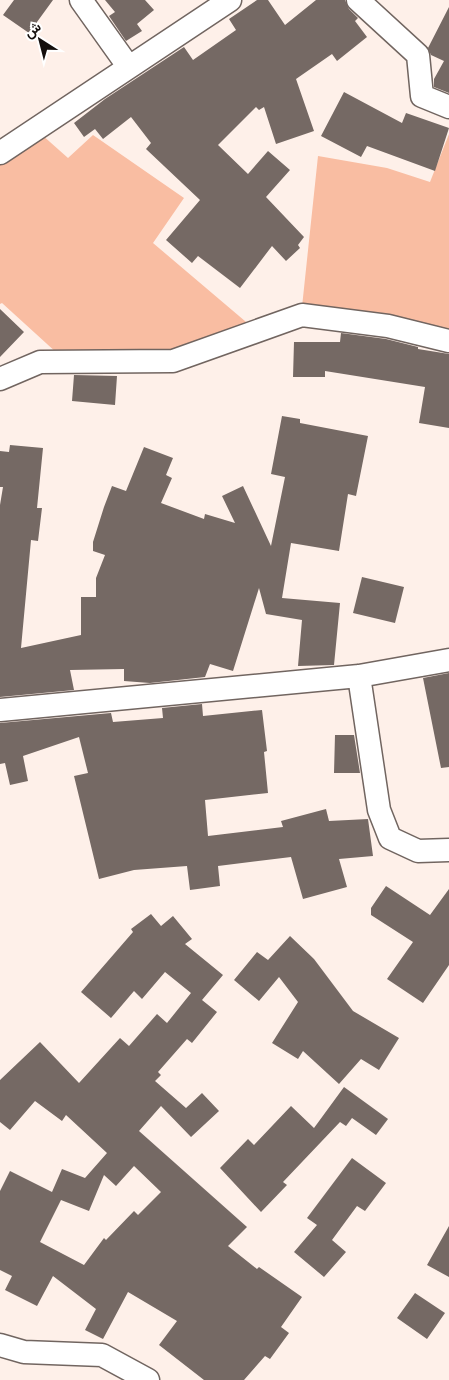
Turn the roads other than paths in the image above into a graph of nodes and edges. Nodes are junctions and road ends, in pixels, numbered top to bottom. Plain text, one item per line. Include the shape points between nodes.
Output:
1 (81, 0) edge
2 (230, 0) edge
3 (358, 0) edge
4 (128, 66) junction
5 (449, 107) edge
6 (0, 153) edge
7 (449, 341) edge
8 (0, 379) edge
9 (449, 660) edge
10 (359, 676) junction
11 (0, 710) edge
12 (449, 850) edge
13 (0, 1345) edge
14 (148, 1380) edge

1 - 4 street
2 - 4 street
3 - 5 street via 418,55 422,96
4 - 6 street
7 - 8 street via 388,326 302,315 173,361 40,362
9 - 10 street
10 - 11 street
10 - 12 street via 379,810 390,838 418,851
13 - 14 street via 24,1352 102,1355

